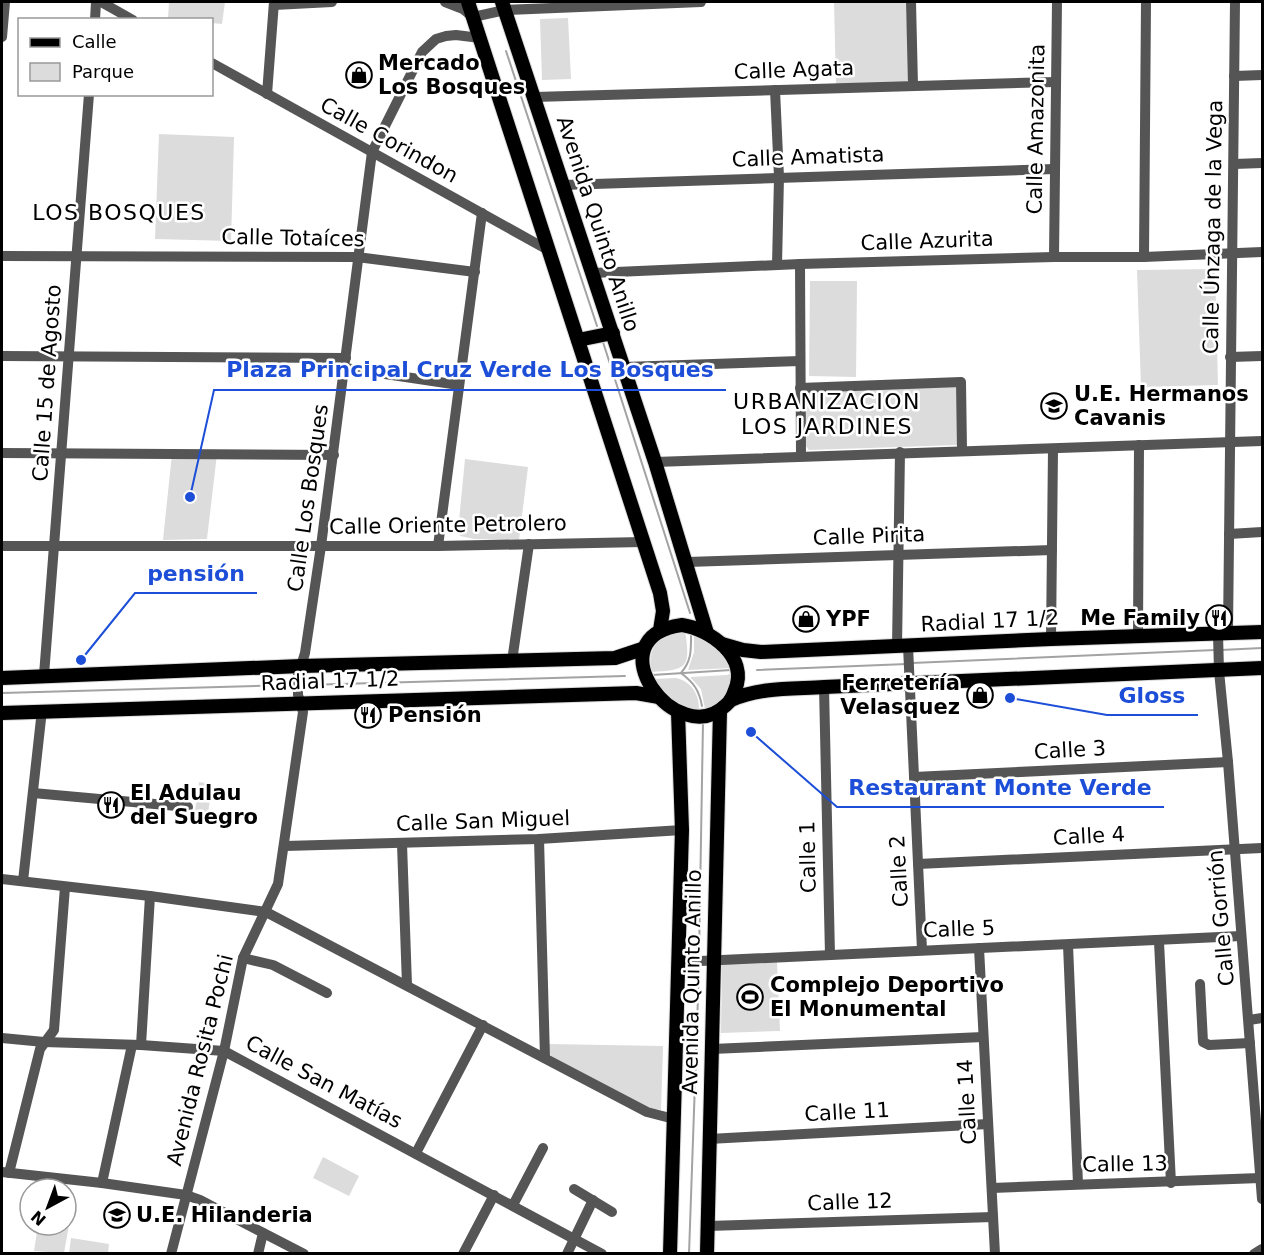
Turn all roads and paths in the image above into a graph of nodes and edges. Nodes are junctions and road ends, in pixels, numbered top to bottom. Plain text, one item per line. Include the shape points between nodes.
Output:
1 (5, 2) edge
2 (98, 2) edge
3 (332, 2) edge
4 (445, 2) edge
5 (468, 2) edge
6 (701, 2) edge
7 (911, 2) edge
8 (1057, 2) edge
9 (1146, 2) edge
10 (1235, 2) edge
11 (274, 4) edge
12 (503, 5) edge
13 (473, 17) junction
14 (95, 18) edge
15 (129, 18) edge
16 (2, 37) edge
17 (480, 38) junction
18 (213, 64) edge
19 (1263, 75) edge
20 (1234, 76) junction
21 (1055, 82) junction
22 (913, 85) junction
23 (775, 90) junction
24 (267, 94) junction
25 (89, 96) edge
26 (534, 97) junction
27 (372, 152) junction
28 (1263, 163) edge
29 (1234, 164) junction
30 (1055, 169) junction
31 (779, 177) junction
32 (563, 185) junction
33 (482, 213) junction
34 (548, 250) junction
35 (1263, 252) edge
36 (1232, 253) junction
37 (2, 256) edge
38 (77, 256) junction
39 (357, 257) junction
40 (1054, 257) junction
41 (1144, 257) junction
42 (800, 264) junction
43 (777, 265) junction
44 (475, 272) junction
45 (593, 273) junction
46 (613, 333) junction
47 (578, 340) junction
48 (2, 356) edge
49 (69, 356) junction
50 (1263, 356) edge
51 (1230, 357) junction
52 (800, 362) junction
53 (346, 363) junction
54 (624, 367) junction
55 (459, 385) junction
56 (800, 388) junction
57 (1263, 441) edge
58 (1228, 442) junction
59 (1139, 445) junction
60 (1053, 449) junction
61 (962, 450) junction
62 (900, 452) junction
63 (2, 453) edge
64 (61, 454) junction
65 (333, 455) junction
66 (801, 456) junction
67 (655, 462) junction
68 (1263, 532) edge
69 (1229, 534) junction
70 (643, 542) junction
71 (529, 544) junction
72 (54, 545) junction
73 (2, 546) edge
74 (321, 546) junction
75 (438, 546) junction
76 (1052, 550) junction
77 (898, 555) junction
78 (687, 562) junction
79 (660, 630) junction
80 (1263, 632) edge
81 (707, 633) junction
82 (1138, 636) junction
83 (1222, 636) junction
84 (1051, 639) junction
85 (722, 644) junction
86 (642, 649) junction
87 (904, 650) junction
88 (512, 661) junction
89 (301, 666) junction
90 (1218, 667) junction
91 (1263, 668) edge
92 (44, 675) junction
93 (2, 678) edge
94 (909, 681) junction
95 (824, 687) junction
96 (659, 697) junction
97 (731, 700) junction
98 (300, 703) junction
99 (42, 710) junction
100 (720, 711) junction
101 (678, 712) junction
102 (2, 713) edge
103 (1228, 762) junction
104 (914, 777) junction
105 (33, 793) junction
106 (188, 807) dead end
107 (682, 830) junction
108 (539, 839) junction
109 (402, 844) junction
110 (285, 846) junction
111 (1263, 848) edge
112 (1235, 849) junction
113 (918, 864) junction
114 (2, 879) edge
115 (23, 882) junction
116 (65, 887) junction
117 (150, 896) junction
118 (266, 912) junction
119 (1241, 936) junction
120 (1159, 942) junction
121 (1068, 945) junction
122 (980, 948) junction
123 (922, 950) junction
124 (830, 955) junction
125 (243, 958) junction
126 (713, 961) junction
127 (679, 962) junction
128 (1200, 984) dead end
129 (407, 985) junction
130 (327, 993) dead end
131 (1263, 1018) edge
132 (1249, 1020) junction
133 (483, 1025) junction
134 (983, 1037) junction
135 (2, 1038) edge
136 (44, 1042) junction
137 (1250, 1043) junction
138 (136, 1045) junction
139 (712, 1049) junction
140 (224, 1051) junction
141 (545, 1058) junction
142 (674, 1119) junction
143 (988, 1124) junction
144 (709, 1139) junction
145 (543, 1148) dead end
146 (416, 1152) junction
147 (5, 1173) edge
148 (1260, 1178) junction
149 (102, 1183) junction
150 (1171, 1183) junction
151 (1078, 1184) junction
152 (992, 1188) junction
153 (574, 1189) dead end
154 (186, 1194) junction
155 (495, 1195) junction
156 (1263, 1199) edge
157 (593, 1200) junction
158 (513, 1205) junction
159 (612, 1212) dead end
160 (993, 1217) junction
161 (708, 1226) junction
162 (262, 1233) junction
163 (574, 1238) junction
164 (1263, 1249) edge
165 (171, 1254) edge
166 (258, 1254) edge
167 (303, 1254) edge
168 (463, 1254) edge
169 (567, 1254) edge
170 (602, 1254) edge
171 (670, 1254) edge
172 (707, 1254) edge
173 (995, 1254) edge
174 (1254, 1254) edge

1 - 16 street
2 - 14 street
2 - 15 street
3 - 11 street
4 - 13 street
5 - 13 main road
6 - 12 street
7 - 22 street
8 - 21 street, Calle Amazonita
9 - 41 street
10 - 20 street, Calle Únzaga de la Vega
11 - 24 street
12 - 13 street
12 - 26 main road, Avenida Quinto Anillo
13 - 17 main road
17 - 27 street, Calle Los Bosques via 446,36 436,39 422,52
17 - 34 main road
18 - 24 street, Calle Corindon
19 - 20 street
20 - 29 street, Calle Únzaga de la Vega
21 - 22 street, Calle Agata
21 - 30 street, Calle Amazonita
22 - 23 street, Calle Agata
23 - 26 street, Calle Agata
23 - 31 street
24 - 27 street, Calle Corindon
25 - 38 street, Calle 15 de Agosto
26 - 32 main road, Avenida Quinto Anillo
27 - 33 street, Calle Corindon
27 - 39 street, Calle Los Bosques
28 - 29 street
29 - 36 street, Calle Únzaga de la Vega
30 - 31 street, Calle Amatista
30 - 40 street, Calle Amazonita
31 - 32 street, Calle Amatista
31 - 43 street
32 - 45 main road, Avenida Quinto Anillo
33 - 34 street, Calle Corindon
33 - 44 street
34 - 47 main road
35 - 36 street, Calle Azurita
36 - 41 street, Calle Azurita
36 - 51 street, Calle Únzaga de la Vega
37 - 38 street, Calle Totaíces
38 - 39 street, Calle Totaíces
38 - 49 street, Calle 15 de Agosto
39 - 44 street, Calle Totaíces
39 - 53 street, Calle Los Bosques
40 - 41 street, Calle Azurita
40 - 42 street, Calle Azurita
42 - 43 street, Calle Azurita
42 - 52 street
43 - 45 street, Calle Azurita
44 - 55 street
45 - 46 main road, Avenida Quinto Anillo
46 - 47 main road
46 - 54 main road, Avenida Quinto Anillo
47 - 70 main road
48 - 49 street
49 - 53 street
49 - 64 street, Calle 15 de Agosto
50 - 51 street
51 - 58 street, Calle Únzaga de la Vega
52 - 54 street
52 - 56 street
53 - 55 street
53 - 65 street, Calle Los Bosques
54 - 67 main road, Avenida Quinto Anillo
55 - 75 street
56 - 61 street via 961,382
56 - 66 street
57 - 58 street
58 - 59 street
58 - 69 street, Calle Únzaga de la Vega
59 - 60 street
59 - 82 street
60 - 61 street
60 - 76 street
61 - 62 street
62 - 66 street
62 - 77 street, Calle 2
63 - 64 street
64 - 65 street
64 - 72 street, Calle 15 de Agosto
65 - 74 street, Calle Los Bosques
66 - 67 street
67 - 78 main road, Avenida Quinto Anillo
68 - 69 street
69 - 83 street, Calle Únzaga de la Vega
70 - 71 street, Calle Oriente Petrolero
70 - 79 main road via 663,611
71 - 75 street, Calle Oriente Petrolero
71 - 88 street
72 - 73 street, Calle Oriente Petrolero
72 - 74 street, Calle Oriente Petrolero
72 - 92 street, Calle 15 de Agosto
74 - 75 street, Calle Oriente Petrolero
74 - 89 street, Calle Los Bosques
76 - 77 street, Calle Pirita
76 - 84 street
77 - 78 street, Calle Pirita
77 - 87 street, Calle 2
78 - 81 main road, Avenida Quinto Anillo
79 - 81 main road via 682,625
79 - 86 main road
80 - 83 main road, Radial 17 1/2
81 - 85 main road
82 - 83 main road, Radial 17 1/2
82 - 84 main road, Radial 17 1/2
83 - 90 street, Calle Gorrión
84 - 87 main road, Radial 17 1/2
85 - 87 main road, Radial 17 1/2 via 762,652
85 - 97 main road via 737,666 738,682
86 - 88 main road, Radial 17 1/2 via 615,658
86 - 96 main road via 646,679
87 - 94 street, Calle 2
88 - 89 main road, Radial 17 1/2
89 - 92 main road, Radial 17 1/2
89 - 98 street, Calle Los Bosques
90 - 91 main road
90 - 94 main road
90 - 103 street, Calle Gorrión
92 - 93 main road, Radial 17 1/2
94 - 95 main road
94 - 104 street, Calle 2
95 - 97 main road via 760,691
95 - 124 street, Calle 1
96 - 98 main road, Radial 17 1/2 via 636,693
96 - 101 main road
97 - 100 main road
98 - 99 main road, Radial 17 1/2
98 - 110 street, Avenida Rosita Pochi via 303,712
99 - 102 main road, Radial 17 1/2
99 - 105 street
100 - 101 main road via 707,717
100 - 126 main road, Avenida Quinto Anillo
101 - 107 main road, Avenida Quinto Anillo
103 - 104 street, Calle 3
103 - 112 street, Calle Gorrión
104 - 113 street, Calle 2
105 - 106 street
105 - 115 street
107 - 108 street, Calle San Miguel
107 - 127 main road, Avenida Quinto Anillo
108 - 109 street, Calle San Miguel
108 - 141 street
109 - 110 street, Calle San Miguel
109 - 129 street
110 - 118 street, Avenida Rosita Pochi via 278,884
111 - 112 street, Calle 4
112 - 113 street, Calle 4
112 - 119 street, Calle Gorrión
113 - 123 street, Calle 2
114 - 115 street
115 - 116 street
116 - 117 street
116 - 136 street via 54,1030
117 - 118 street
117 - 138 street
118 - 125 street, Avenida Rosita Pochi
118 - 129 street
119 - 120 street, Calle 5
119 - 132 street, Calle Gorrión
120 - 121 street, Calle 5
120 - 150 street
121 - 122 street, Calle 5
121 - 151 street
122 - 123 street, Calle 5
122 - 134 street, Calle 14
123 - 124 street, Calle 5
124 - 126 street, Calle 5
125 - 130 street via 273,965
125 - 140 street, Avenida Rosita Pochi
126 - 127 street, Calle 5
126 - 139 main road, Avenida Quinto Anillo
127 - 142 main road, Avenida Quinto Anillo
128 - 137 street via 1203,1042
129 - 133 street
131 - 132 street
132 - 137 street, Calle Gorrión
133 - 141 street
133 - 146 street
134 - 139 street
134 - 143 street, Calle 14
135 - 136 street, Calle San Matías
136 - 138 street, Calle San Matías
136 - 147 street
137 - 148 street, Calle Gorrión
138 - 140 street, Calle San Matías
138 - 149 street
139 - 144 main road, Avenida Quinto Anillo
140 - 146 street, Calle San Matías
140 - 154 street, Avenida Rosita Pochi
141 - 142 street via 647,1112
142 - 171 main road, Avenida Quinto Anillo
143 - 144 street, Calle 11
143 - 152 street, Calle 14
144 - 161 main road, Avenida Quinto Anillo
145 - 158 street
146 - 155 street, Calle San Matías
147 - 149 street
148 - 150 street, Calle 13
148 - 156 street, Calle Gorrión
149 - 154 street
150 - 151 street, Calle 13
151 - 152 street, Calle 13
152 - 160 street, Calle 14
153 - 157 street
154 - 162 street
154 - 165 street, Avenida Rosita Pochi
155 - 158 street, Calle San Matías
155 - 168 street
157 - 159 street
157 - 163 street
158 - 163 street, Calle San Matías
160 - 161 street, Calle 12
160 - 173 street, Calle 14
161 - 172 main road, Avenida Quinto Anillo
162 - 166 street
162 - 167 street
163 - 169 street
163 - 170 street, Calle San Matías
164 - 174 street

